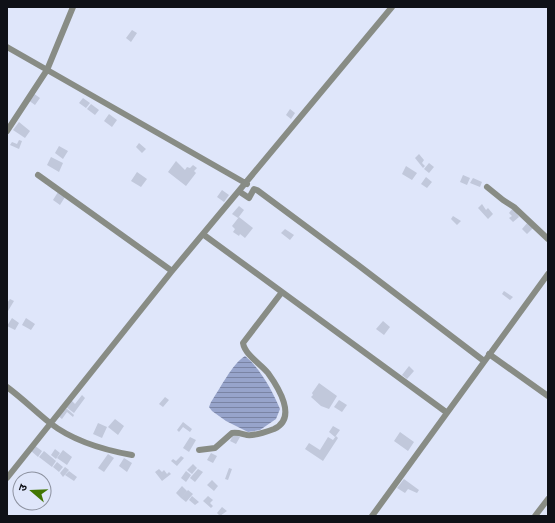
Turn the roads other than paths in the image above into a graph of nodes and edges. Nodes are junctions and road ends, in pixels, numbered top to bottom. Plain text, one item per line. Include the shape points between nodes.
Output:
1 (72, 7) edge
2 (392, 7) edge
3 (7, 46) edge
4 (47, 70) junction
5 (7, 131) edge
6 (38, 175) dead end
7 (247, 184) junction
8 (487, 187) dead end
9 (240, 192) junction
10 (204, 235) junction
11 (548, 239) edge
12 (172, 271) junction
13 (548, 274) edge
14 (282, 292) junction
15 (489, 354) junction
16 (484, 361) junction
17 (7, 387) edge
18 (548, 396) edge
19 (446, 412) junction
20 (51, 424) junction
21 (199, 450) dead end
22 (132, 455) dead end
23 (7, 478) edge
24 (548, 499) edge
25 (372, 516) edge
26 (535, 516) edge

1 - 4 street
2 - 7 street
3 - 4 street
4 - 5 street
4 - 7 street
6 - 12 street
7 - 9 street
8 - 11 street via 514,207
9 - 10 street
9 - 16 street via 249,198 254,189 257,190
10 - 12 street
10 - 14 street
12 - 20 street
13 - 15 street
14 - 19 street
14 - 21 street via 243,343 268,373 285,402 285,415 282,421 274,429 254,435 232,433 215,448
15 - 16 street
15 - 18 street
16 - 19 street
17 - 20 street
19 - 25 street
20 - 22 street via 82,441
20 - 23 street
24 - 26 street

